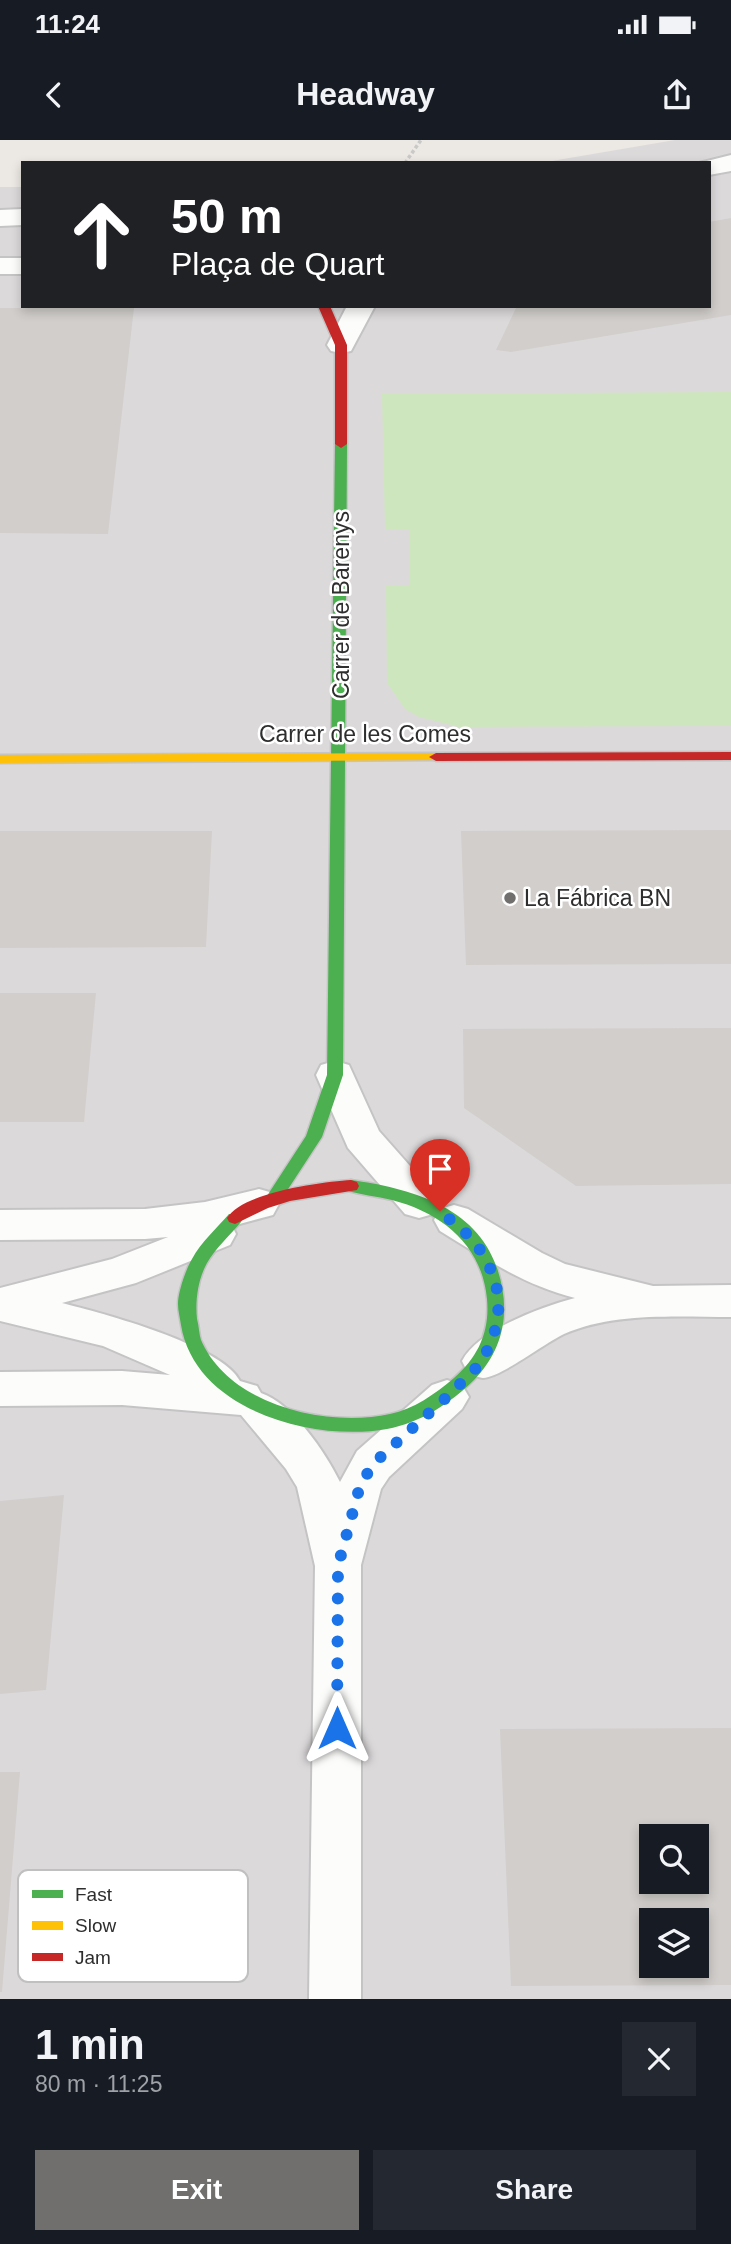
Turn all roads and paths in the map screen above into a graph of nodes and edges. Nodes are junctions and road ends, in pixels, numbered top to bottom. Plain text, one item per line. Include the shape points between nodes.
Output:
1 (421, 140) edge
2 (406, 161) edge
3 (731, 163) edge
4 (711, 167) edge
5 (0, 218) edge
6 (21, 218) edge
7 (0, 266) edge
8 (21, 266) edge
9 (325, 308) edge
10 (360, 308) edge
11 (341, 345) junction
12 (731, 756) edge
13 (340, 757) junction
14 (0, 759) edge
15 (335, 1075) junction
16 (266, 1202) junction
17 (429, 1207) junction
18 (0, 1225) edge
19 (216, 1234) junction
20 (651, 1301) junction
21 (731, 1301) edge
22 (0, 1305) edge
23 (483, 1361) junction
24 (0, 1388) edge
25 (449, 1395) junction
26 (241, 1397) junction
27 (338, 1566) junction
28 (335, 1999) edge

1 - 2 path
3 - 4 street
5 - 6 street
7 - 8 street
9 - 11 street, Carrer de Barenys
10 - 11 street, Carrer de Barenys
11 - 13 street, Carrer de Barenys
12 - 13 street, Carrer de les Comes
13 - 14 street, Carrer de les Comes
13 - 15 street, Carrer de Barenys
15 - 16 street, Carrer de Barenys via 314,1137
15 - 17 street, Carrer de Barenys via 362,1138
16 - 17 street via 304,1189 351,1185 398,1193
16 - 18 street via 205,1217 145,1224
16 - 19 street via 236,1217
17 - 20 street, Carrer de Barenys via 555,1277
17 - 23 street via 475,1241 496,1279 499,1320
19 - 22 street via 121,1272
19 - 26 street via 193,1269 184,1308 194,1348
20 - 21 street
20 - 23 street via 564,1317
22 - 26 street via 110,1331 169,1354
23 - 25 street
24 - 26 street via 122,1388
25 - 26 street via 408,1416 358,1427 307,1425
25 - 27 street via 373,1464 360,1486
26 - 27 street via 302,1456 319,1484
27 - 28 street

